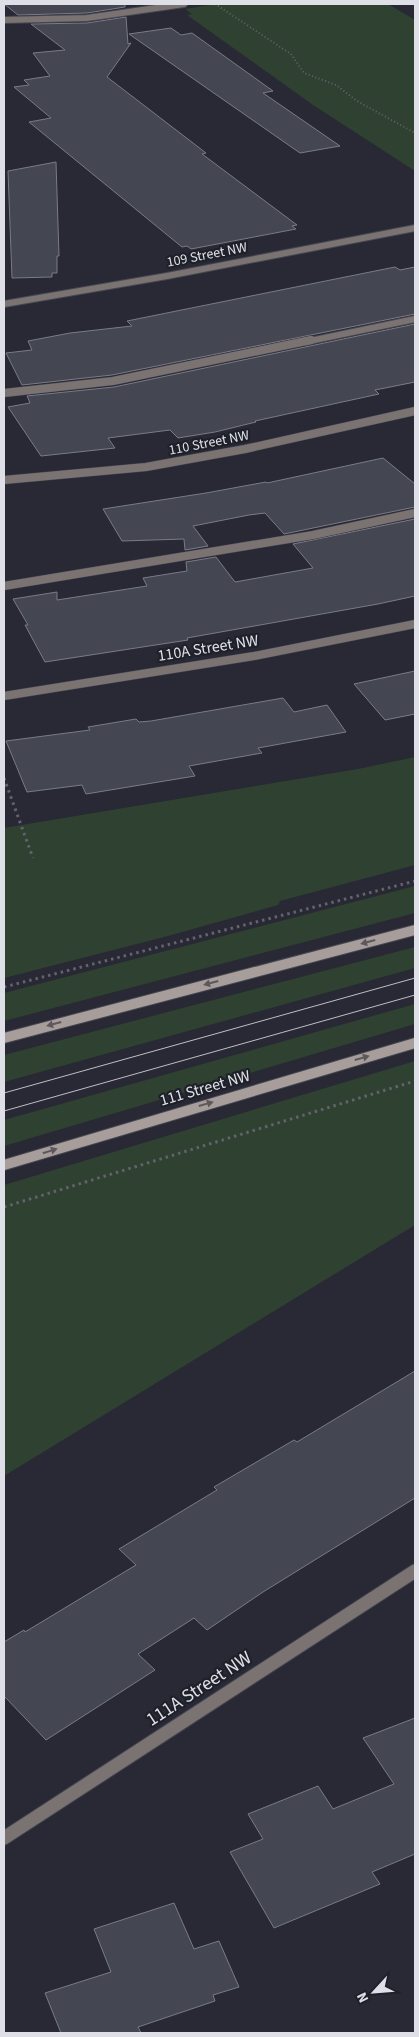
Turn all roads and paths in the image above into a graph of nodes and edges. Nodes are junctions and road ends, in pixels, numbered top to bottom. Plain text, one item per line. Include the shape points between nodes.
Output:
1 (184, 4) edge
2 (215, 4) edge
3 (4, 20) edge
4 (415, 133) edge
5 (415, 228) edge
6 (4, 304) edge
7 (414, 321) edge
8 (4, 393) edge
9 (415, 411) edge
10 (4, 480) edge
11 (415, 513) edge
12 (4, 586) edge
13 (415, 624) edge
14 (4, 696) edge
15 (4, 778) edge
16 (32, 858) dead end
17 (415, 881) edge
18 (415, 930) edge
19 (4, 987) edge
20 (4, 1038) edge
21 (415, 1043) edge
22 (415, 1081) edge
23 (4, 1165) edge
24 (4, 1207) edge
25 (415, 1571) edge
26 (4, 1838) edge

1 - 3 street via 87,18
2 - 4 path via 291,54 304,73 336,85 365,106
5 - 6 street, 109 Street NW
7 - 8 street via 113,381
9 - 10 street, 110 Street NW via 245,449 146,467
11 - 12 street via 314,535
13 - 14 street, 110A Street NW via 254,656
15 - 16 path
17 - 19 path
18 -> 20 main road
23 -> 21 main road, 111 Street NW
22 - 24 path
25 - 26 street, 111A Street NW

